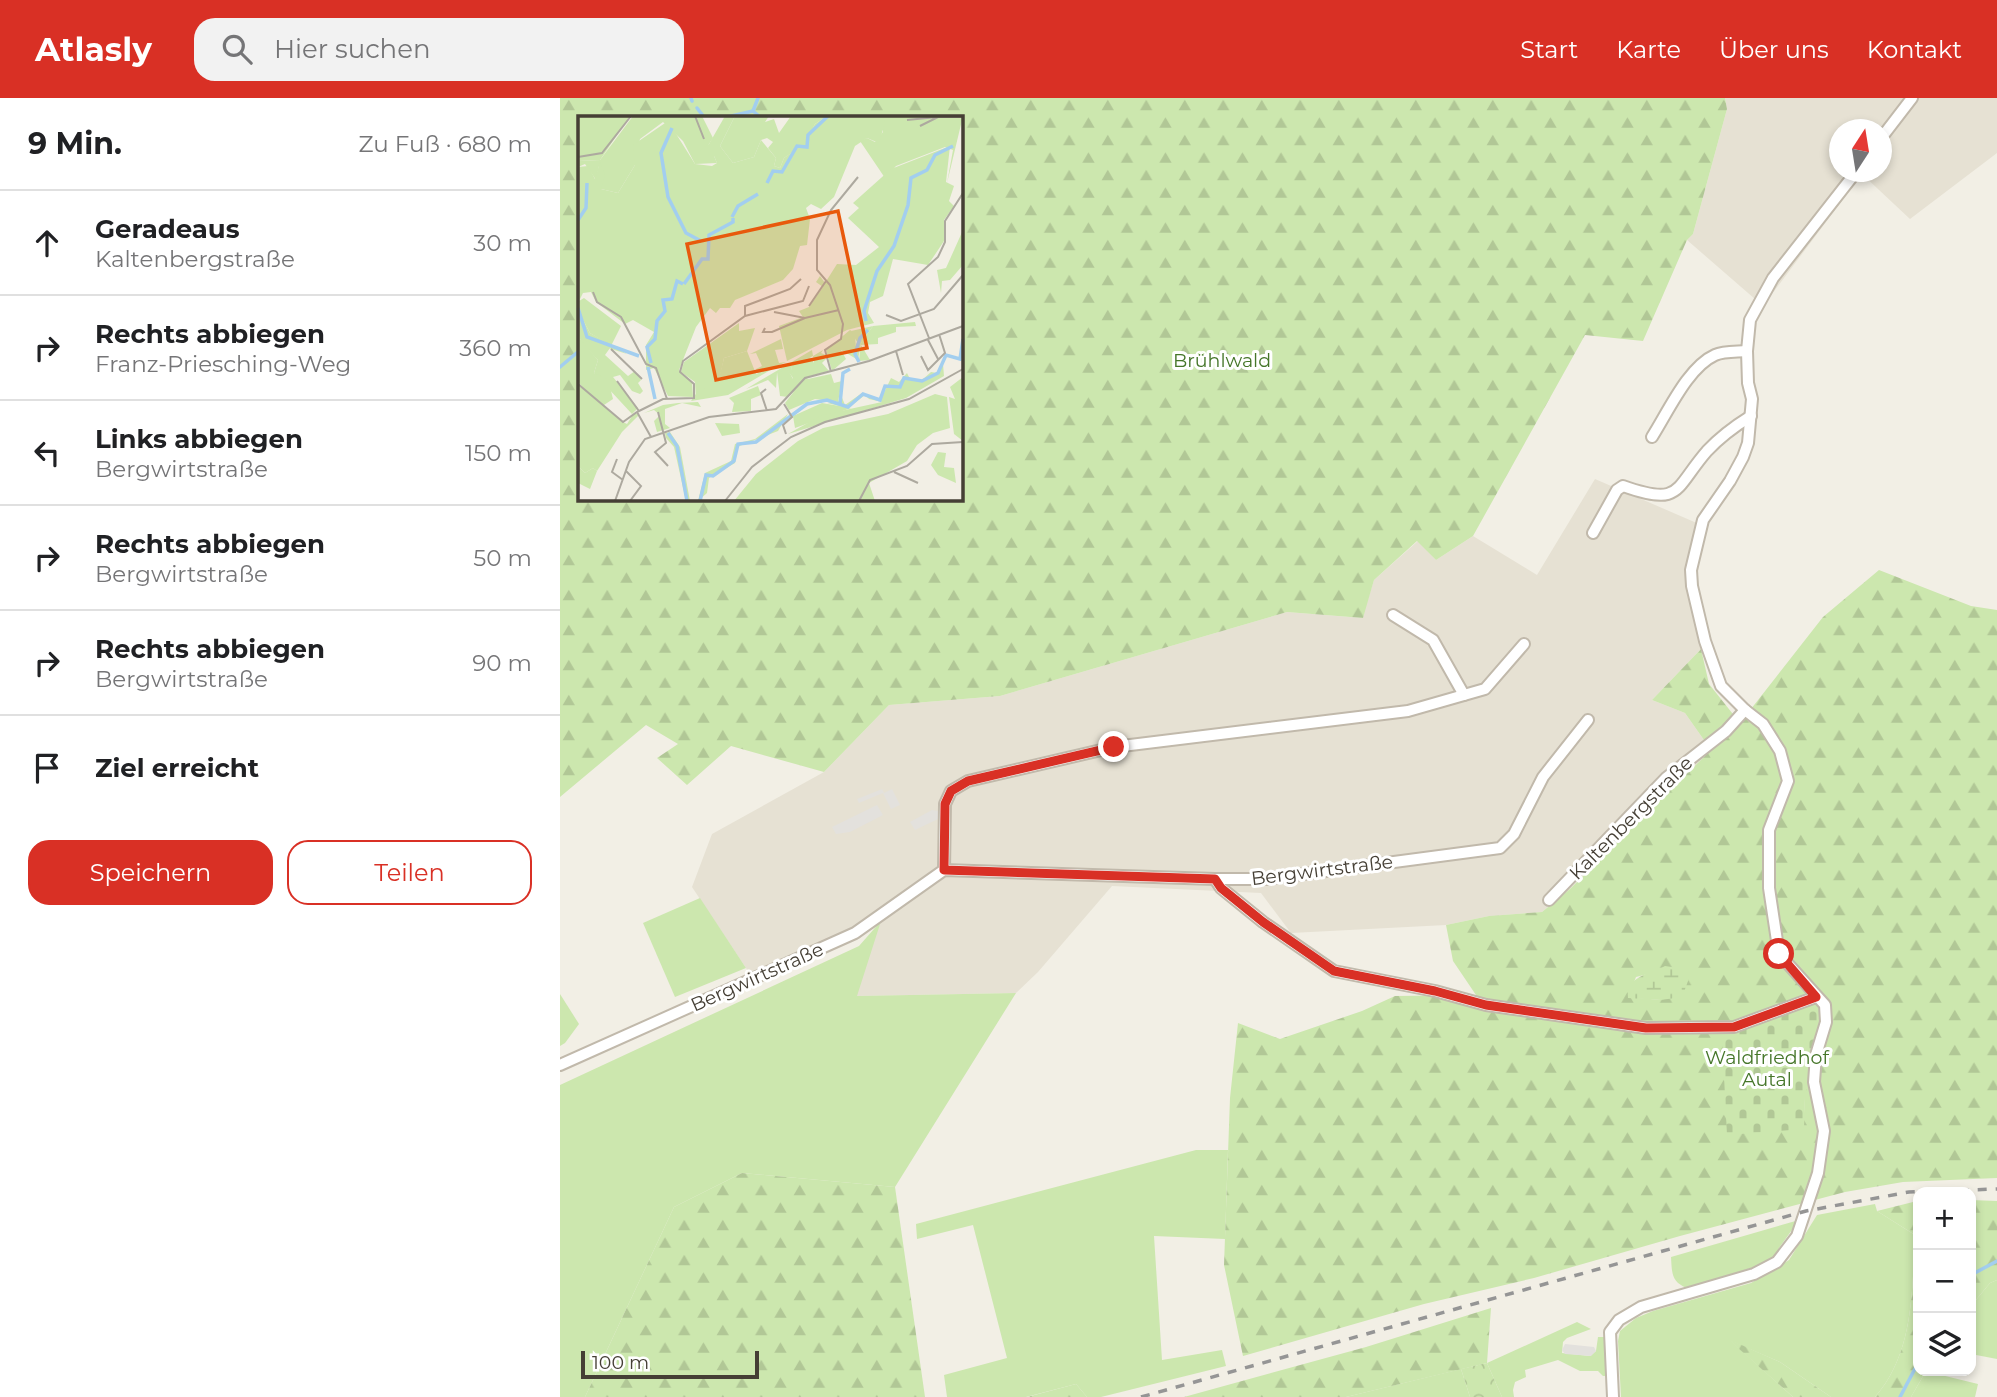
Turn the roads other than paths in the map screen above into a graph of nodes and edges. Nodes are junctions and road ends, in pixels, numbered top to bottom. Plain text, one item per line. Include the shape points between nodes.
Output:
1 (1912, 98) edge
2 (1892, 123) edge
3 (1848, 182) edge
4 (1747, 351) junction
5 (1751, 416) junction
6 (1652, 437) dead end
7 (1593, 533) dead end
8 (1393, 615) dead end
9 (1524, 644) dead end
10 (1464, 695) junction
11 (1745, 710) junction
12 (1588, 720) dead end
13 (944, 870) junction
14 (1215, 879) junction
15 (1549, 900) dead end
16 (1816, 997) junction
17 (560, 1065) edge
18 (1613, 1397) edge

1 - 2 street
3 - 4 street via 1773,278 1750,320
4 - 5 street
4 - 6 street via 1706,360 1693,372
5 - 7 street via 1728,430 1676,491 1660,495 1623,486 1616,490
5 - 11 street via 1743,457 1703,520 1691,570 1705,641 1721,686
8 - 10 street via 1433,640
9 - 10 street via 1485,689
10 - 13 street via 1408,711 1114,747 968,781 951,791 945,804
11 - 15 street, Kaltenbergstraße via 1726,731 1666,778
11 - 16 street via 1763,724 1780,751 1788,781 1769,830 1769,888 1779,954
12 - 14 street, Bergwirtstraße via 1543,777 1514,834 1500,848 1265,879
13 - 14 street, Bergwirtstraße
13 - 17 street, Bergwirtstraße via 855,933
14 - 16 street via 1263,922 1334,971 1486,1005 1646,1028 1734,1027
16 - 18 street via 1825,1005 1826,1021 1814,1082 1824,1131 1818,1173 1797,1236 1777,1262 1754,1274 1640,1307 1619,1320 1610,1332

